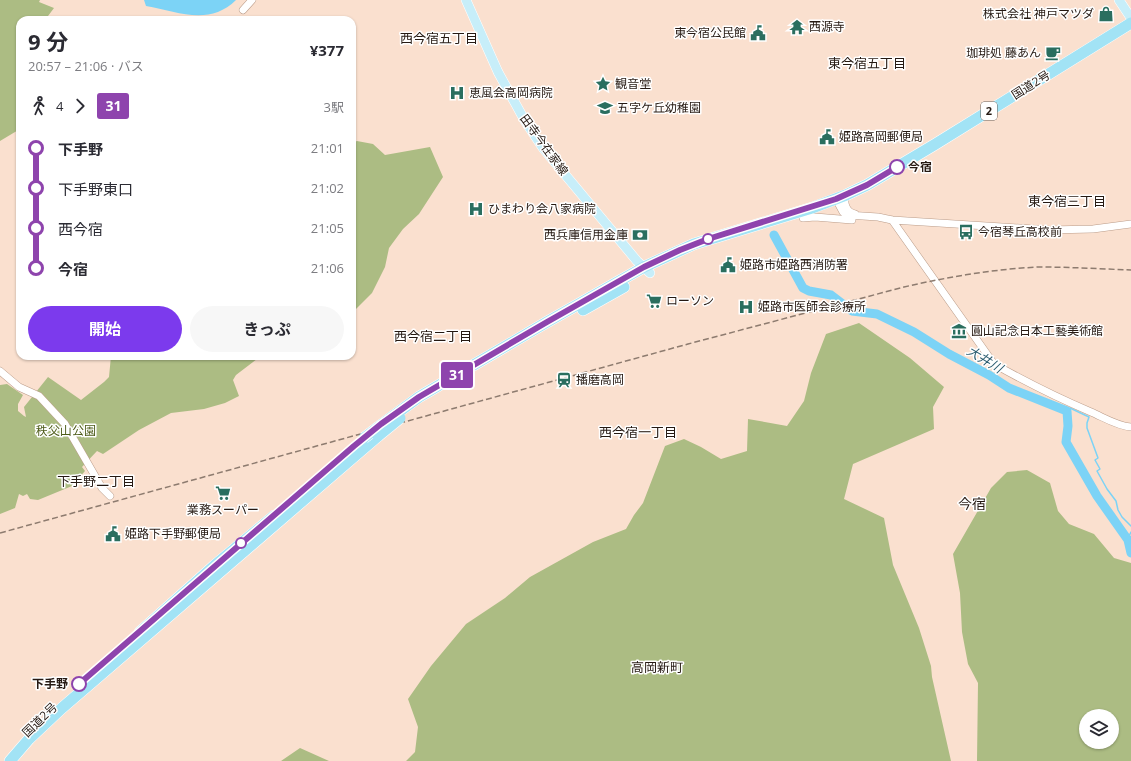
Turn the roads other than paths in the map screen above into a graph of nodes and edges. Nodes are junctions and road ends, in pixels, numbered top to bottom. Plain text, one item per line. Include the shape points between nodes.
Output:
1 (252, 0) edge
2 (466, 0) edge
3 (1119, 0) edge
4 (243, 10) dead end
5 (1131, 18) edge
6 (1131, 23) edge
7 (841, 197) junction
8 (803, 218) joint
9 (892, 220) junction
10 (1131, 224) edge
11 (647, 270) junction
12 (0, 371) edge
13 (1131, 427) edge
14 (110, 496) dead end
15 (0, 761) edge
16 (10, 761) edge

1 - 4 street
2 - 11 main road, 田寺今在家線 via 498,72 543,148
3 - 5 main road
6 - 7 highway, 国道2号 / 2 via 934,145 867,185
7 - 9 street via 845,214 849,216
7 - 11 highway, 国道2号 / 2 via 708,239 680,250
8 - 9 street
8 - 11 highway, 国道2号 / 2 via 708,247
9 - 10 street via 1050,230 1093,229
9 - 13 street via 994,364 1055,396
11 - 15 highway, 国道2号 / 2, bridge via 547,322 419,397 381,424 57,704
11 - 16 highway, 国道2号 / 2, bridge via 400,418 62,708
12 - 14 street via 19,387 39,396 65,424 102,488

